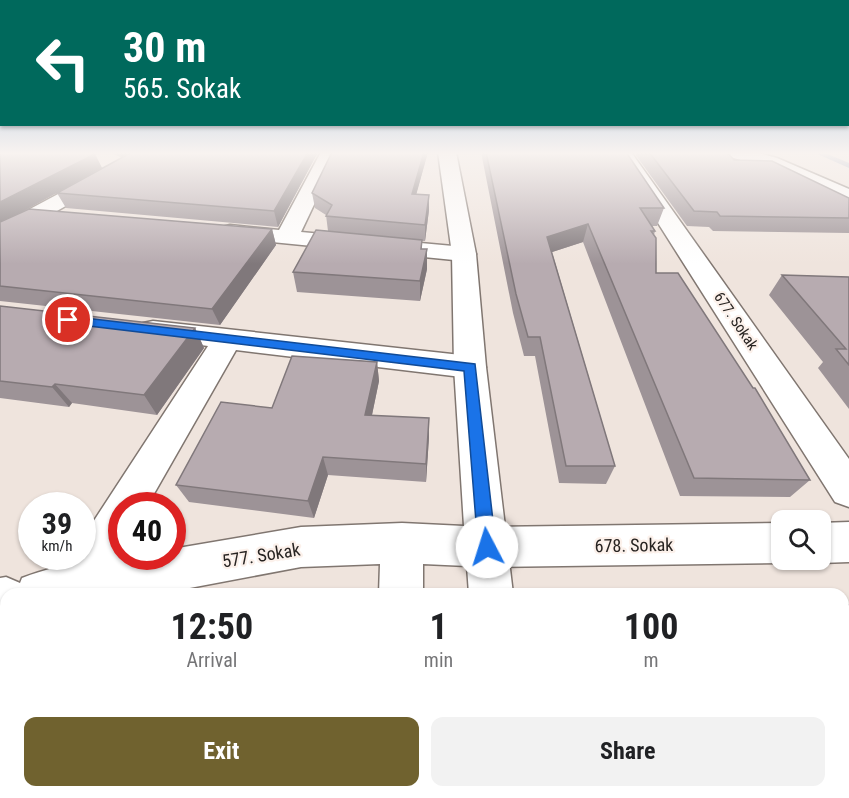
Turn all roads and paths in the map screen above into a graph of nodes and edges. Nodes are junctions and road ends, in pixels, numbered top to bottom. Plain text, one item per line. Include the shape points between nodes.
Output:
1 (74, 189) edge
2 (311, 189) edge
3 (453, 189) edge
4 (647, 189) edge
5 (831, 189) edge
6 (849, 197) edge
7 (34, 215) junction
8 (79, 218) edge
9 (204, 229) edge
10 (0, 234) edge
11 (286, 238) junction
12 (464, 254) junction
13 (125, 327) edge
14 (227, 339) junction
15 (470, 367) junction
16 (849, 490) edge
17 (134, 492) edge
18 (108, 530) edge
19 (849, 542) edge
20 (402, 543) junction
21 (771, 543) edge
22 (831, 543) edge
23 (487, 547) junction
24 (60, 588) edge
25 (69, 588) edge
26 (401, 588) edge
27 (490, 588) edge

1 - 7 street
2 - 11 street
3 - 12 street
4 - 16 street, 677. Sokak
5 - 6 street
7 - 8 street
7 - 10 street
9 - 11 street
11 - 12 street
12 - 15 street
13 - 14 street
14 - 15 street
14 - 17 street
15 - 23 street
18 - 24 street
19 - 22 street
20 - 23 street, 577. Sokak
20 - 25 street, 577. Sokak via 301,547
20 - 26 street
21 - 23 street, 678. Sokak
23 - 27 street

